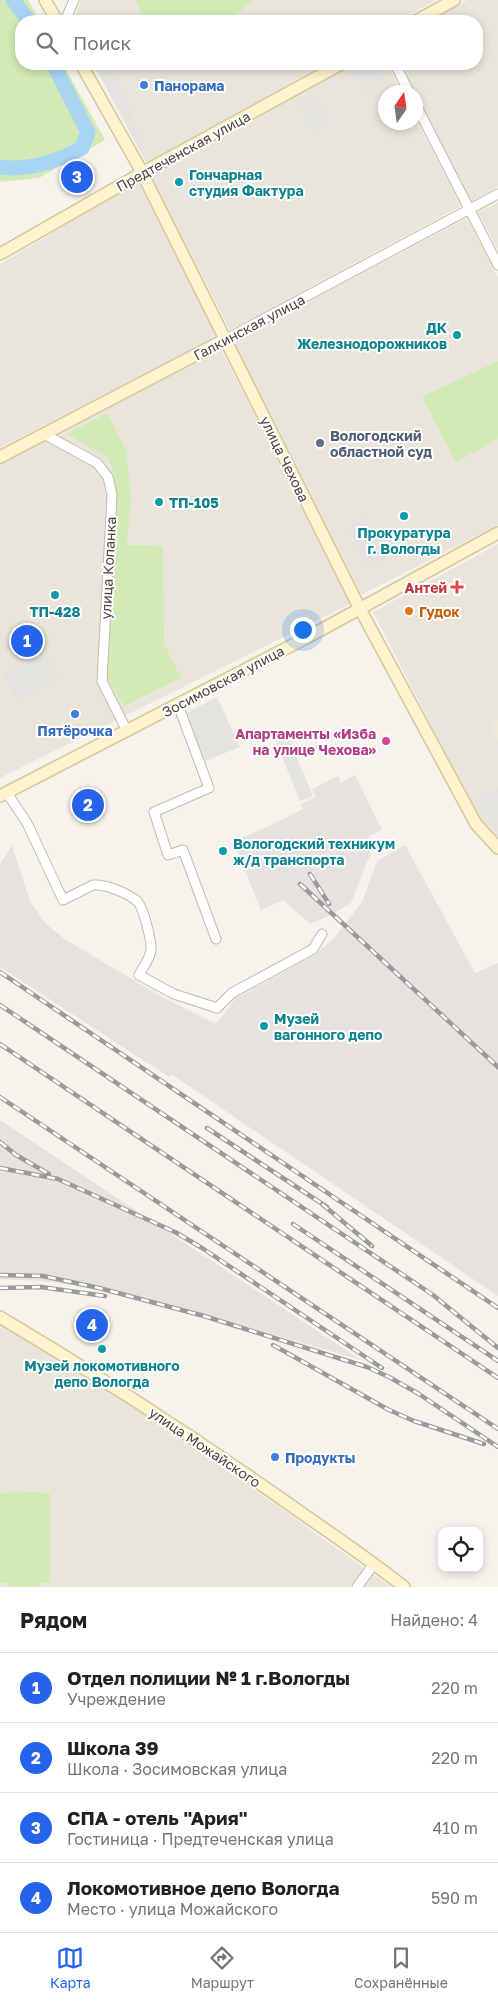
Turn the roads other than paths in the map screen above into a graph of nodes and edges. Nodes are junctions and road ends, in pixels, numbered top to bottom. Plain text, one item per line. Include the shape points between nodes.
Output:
1 (45, 0) edge
2 (74, 0) edge
3 (454, 0) edge
4 (54, 15) edge
5 (68, 15) edge
6 (427, 15) edge
7 (84, 70) edge
8 (330, 70) edge
9 (398, 70) edge
10 (406, 85) edge
11 (423, 119) edge
12 (142, 174) junction
13 (498, 194) edge
14 (469, 210) junction
15 (0, 254) edge
16 (498, 266) edge
17 (226, 339) junction
18 (44, 434) junction
19 (0, 458) edge
20 (498, 533) edge
21 (360, 609) junction
22 (178, 705) junction
23 (127, 731) junction
24 (4, 795) edge
25 (498, 848) edge
26 (322, 934) dead end
27 (216, 939) dead end
28 (0, 1317) edge
29 (374, 1564) junction
30 (357, 1587) edge
31 (404, 1587) edge

1 - 4 street
2 - 5 street
3 - 6 street
7 - 12 street, улица Чехова
8 - 12 street, Предтеченская улица
9 - 10 street
11 - 14 street
12 - 15 street, Предтеченская улица
12 - 17 street, улица Чехова
13 - 14 street, Галкинская улица
14 - 16 street
14 - 17 street, Галкинская улица
17 - 18 street, Галкинская улица
17 - 21 street, улица Чехова
18 - 19 street, Галкинская улица
18 - 23 street, улица Копанка via 97,463 111,485 102,681
20 - 21 street, Зосимовская улица
21 - 22 street, Зосимовская улица
21 - 25 street, улица Чехова via 476,824
22 - 23 street, Зосимовская улица
22 - 27 street via 209,788 154,812 168,855 182,850
23 - 24 street, Зосимовская улица
24 - 26 street via 27,823 63,900 99,884 137,902 151,944 149,957 139,975 174,994 217,1008 232,993 312,949
28 - 29 street, улица Можайского via 213,1450
29 - 30 street
29 - 31 street, улица Можайского

